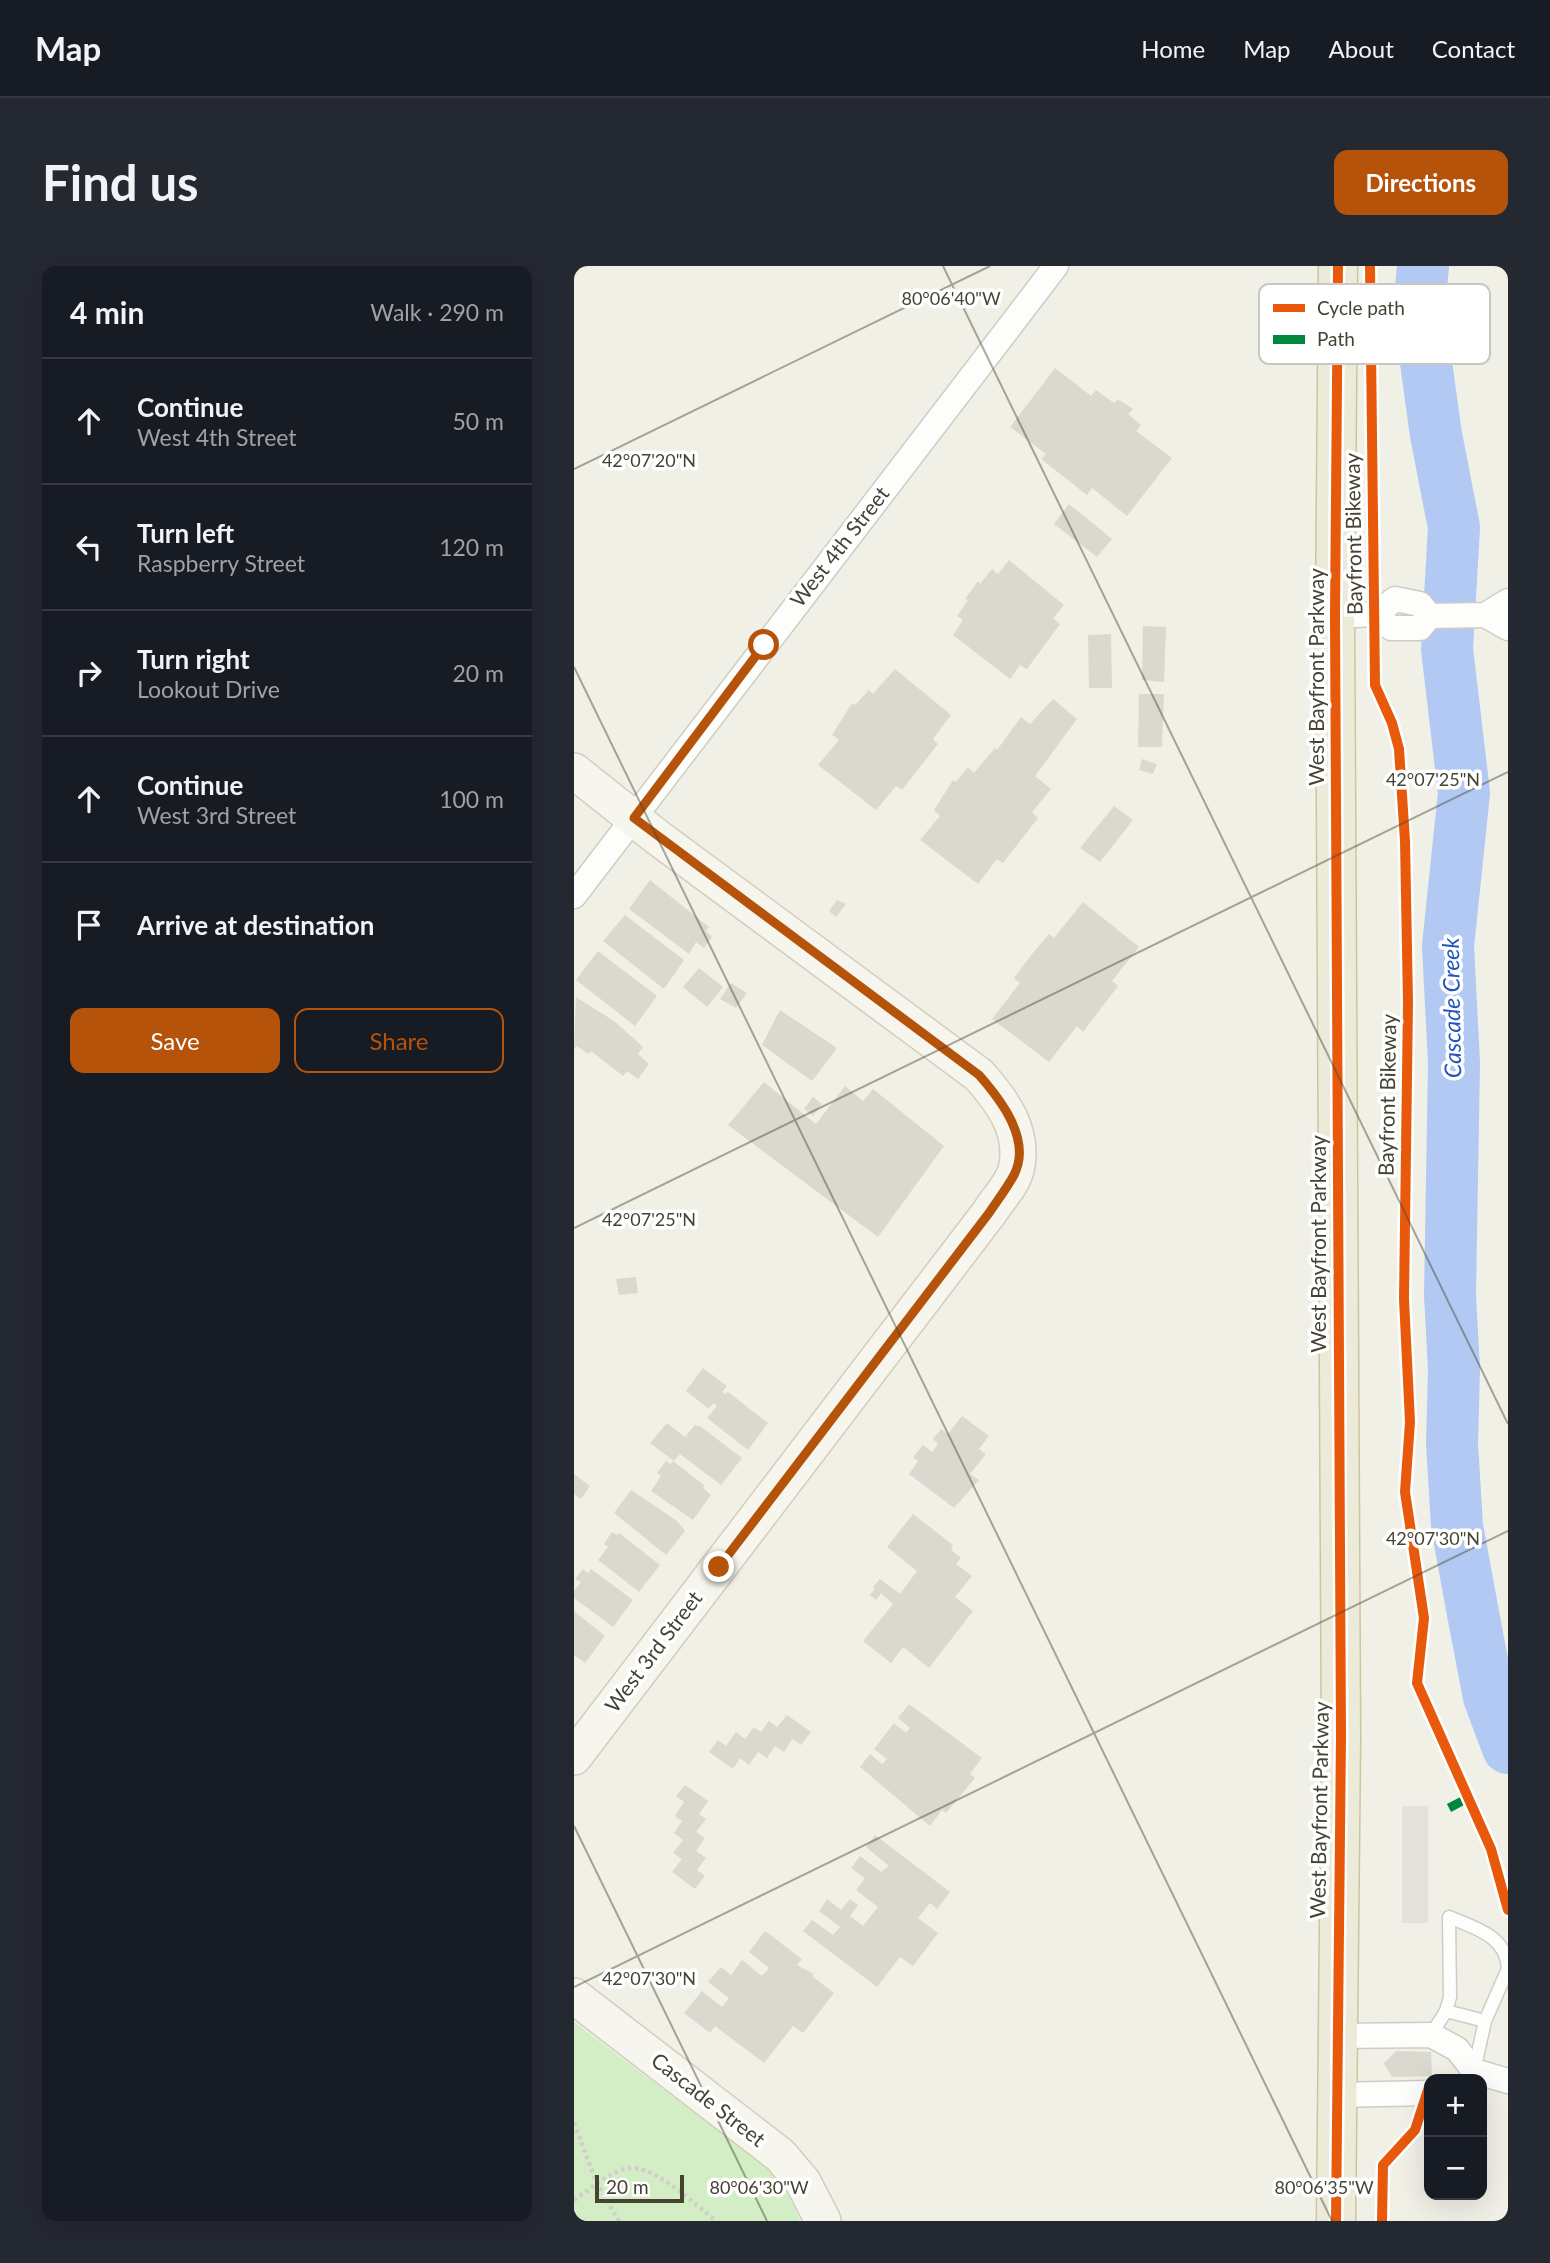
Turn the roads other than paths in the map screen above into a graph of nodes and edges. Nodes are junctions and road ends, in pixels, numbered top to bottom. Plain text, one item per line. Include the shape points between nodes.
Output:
1 (1056, 266) edge
2 (1338, 266) edge
3 (1338, 284) edge
4 (1337, 364) edge
5 (1508, 601) edge
6 (1485, 615) junction
7 (1335, 616) junction
8 (1508, 628) edge
9 (574, 771) edge
10 (634, 818) junction
11 (574, 896) edge
12 (574, 1757) edge
13 (1508, 1969) edge
14 (574, 1996) edge
15 (1446, 2011) junction
16 (1485, 2021) junction
17 (1431, 2035) junction
18 (1337, 2036) junction
19 (1468, 2074) edge
20 (1468, 2074) edge
21 (1487, 2078) edge
22 (1508, 2081) edge
23 (1424, 2094) edge
24 (1336, 2095) junction
25 (822, 2221) edge
26 (1336, 2221) edge

1 - 10 street, West 4th Street
2 - 3 highway, West Bayfront Parkway
4 - 7 highway, West Bayfront Parkway
5 - 6 street
6 - 7 street via 1430,616 1420,604 1395,599 1376,614
6 - 8 street
7 - 18 highway, West Bayfront Parkway via 1341,1708
9 - 10 street
10 - 11 street, West 4th Street
10 - 12 street, West 3rd Street via 979,1075 1012,1121 1018,1146 1016,1172 989,1213
13 - 15 lane via 1508,1955 1488,1933 1449,1917 1450,1997
13 - 16 lane
14 - 25 street, Cascade Street via 780,2155 803,2182
15 - 16 lane
15 - 17 lane
16 - 19 lane
17 - 18 street
17 - 20 street via 1457,2049
18 - 24 highway, West Bayfront Parkway
21 - 22 street
23 - 24 street
24 - 26 highway, West Bayfront Parkway

